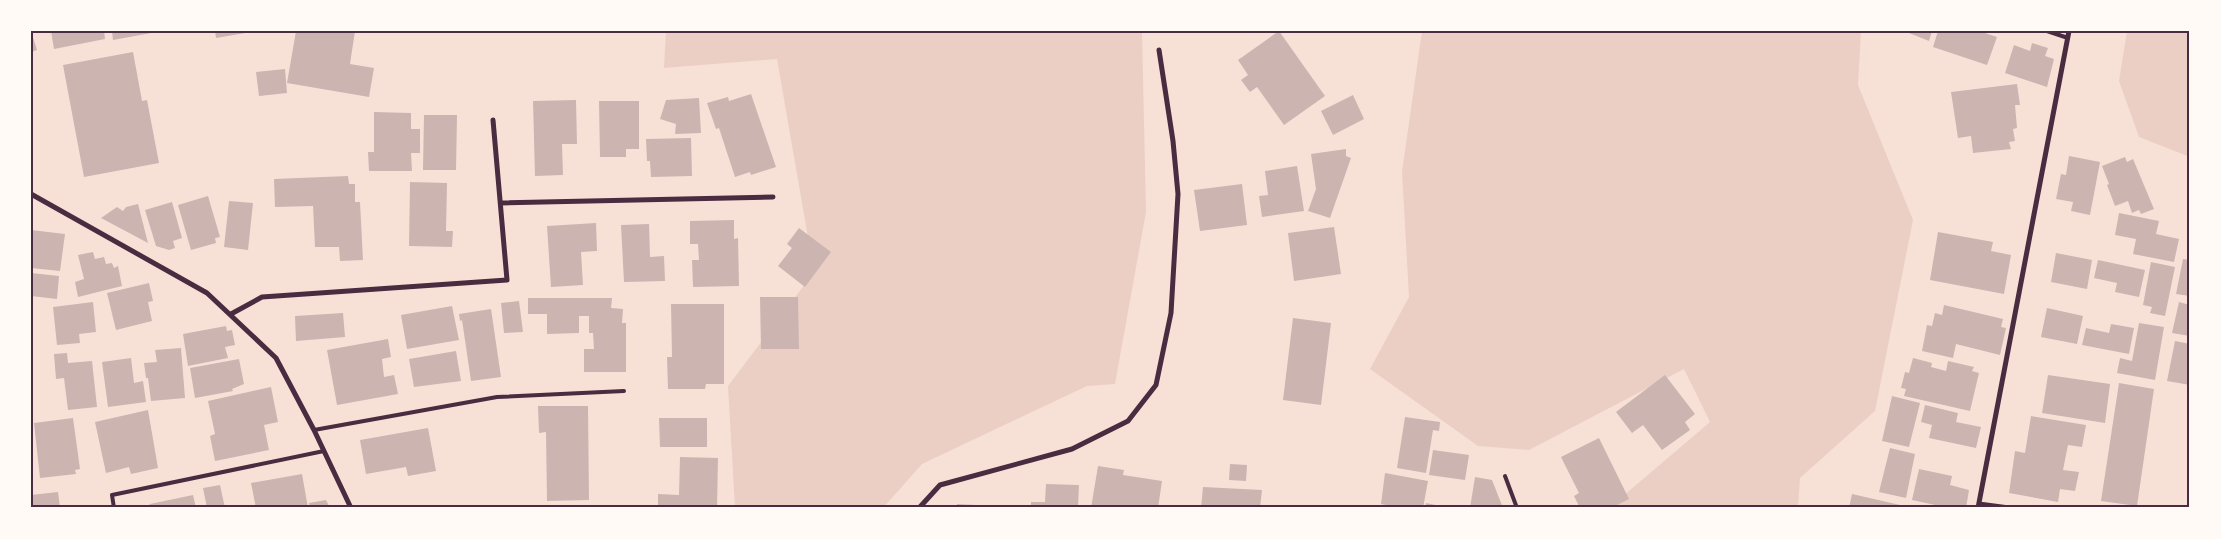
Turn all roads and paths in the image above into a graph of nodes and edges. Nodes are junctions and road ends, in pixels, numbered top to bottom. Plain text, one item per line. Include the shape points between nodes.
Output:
1 (2047, 31) edge
2 (2069, 31) edge
3 (2068, 38) junction
4 (1159, 50) dead end
5 (493, 120) dead end
6 (31, 194) edge
7 (773, 197) dead end
8 (501, 203) junction
9 (231, 314) junction
10 (624, 391) dead end
11 (314, 430) junction
12 (324, 451) junction
13 (1505, 476) dead end
14 (1979, 506) edge
15 (114, 508) edge
16 (351, 508) edge
17 (919, 508) edge
18 (1517, 508) edge
19 (2009, 508) edge

1 - 3 lane
2 - 3 street
3 - 14 street
4 - 17 street via 1178,194 1171,313 1156,385 1128,421 1072,449 940,485
5 - 8 street
6 - 9 street via 207,294
7 - 8 street
8 - 9 street via 507,280 262,297
9 - 11 street via 276,358
10 - 11 lane via 497,398
11 - 12 street
12 - 15 lane via 112,494
12 - 16 street
13 - 18 lane
14 - 19 street

